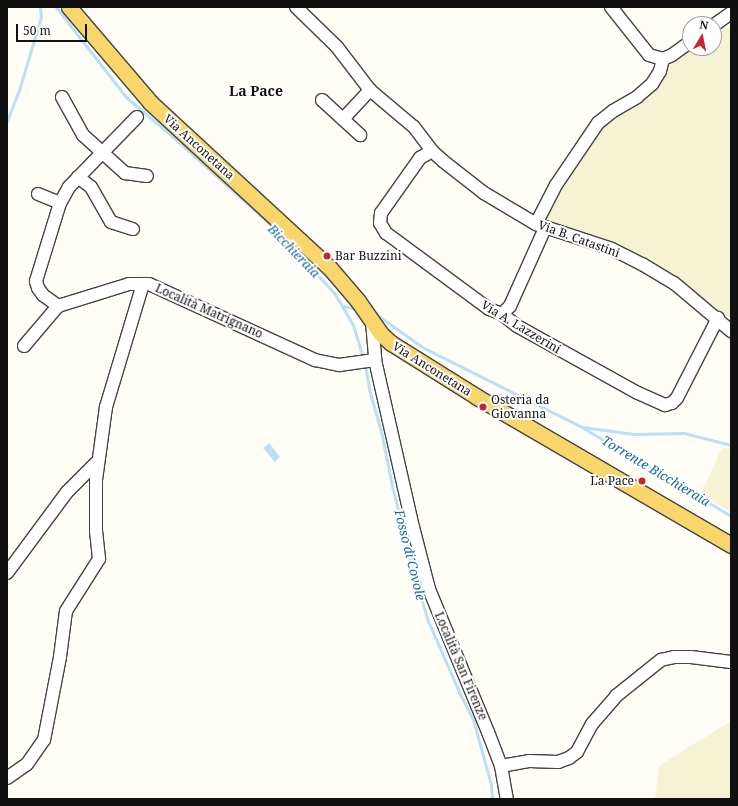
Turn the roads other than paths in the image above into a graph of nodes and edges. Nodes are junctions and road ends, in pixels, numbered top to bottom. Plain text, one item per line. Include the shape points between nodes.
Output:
1 (69, 7) edge
2 (296, 7) edge
3 (611, 7) edge
4 (731, 13) edge
5 (722, 19) edge
6 (682, 48) edge
7 (663, 59) junction
8 (370, 90) junction
9 (62, 97) dead end
10 (322, 100) dead end
11 (137, 117) dead end
12 (343, 119) junction
13 (360, 135) dead end
14 (432, 151) junction
15 (102, 152) junction
16 (147, 176) dead end
17 (78, 177) junction
18 (38, 194) dead end
19 (60, 203) junction
20 (540, 226) junction
21 (133, 229) dead end
22 (143, 284) junction
23 (58, 306) junction
24 (502, 314) junction
25 (718, 318) junction
26 (372, 322) junction
27 (731, 331) edge
28 (24, 346) dead end
29 (372, 360) junction
30 (98, 462) junction
31 (731, 545) edge
32 (7, 573) edge
33 (731, 662) edge
34 (500, 766) junction
35 (7, 778) edge
36 (507, 799) edge

1 - 26 main road, Via Anconetana via 151,103 329,267
2 - 8 street, Via B. Catastini via 337,47
3 - 7 street via 649,55
4 - 5 street
6 - 7 street
7 - 20 street via 660,71 652,84 638,97 612,111 598,123 556,185
8 - 12 street
8 - 14 street, Via B. Catastini via 414,127
9 - 15 street via 83,135
10 - 12 street
11 - 15 street
12 - 13 street
14 - 20 street, Via B. Catastini via 484,193
14 - 24 street, Via A. Lazzerini via 420,158 381,213 380,223 386,233 489,309
15 - 16 street via 125,173
15 - 17 street
17 - 19 street
17 - 21 street via 91,187 111,222
18 - 19 street
19 - 23 street via 36,281 43,295
20 - 24 street via 510,306
20 - 25 street, Via B. Catastini via 612,249 642,264 674,284
22 - 23 street, Località Matrignano via 117,287
22 - 29 street, Località Matrignano via 158,288 315,360 333,364 354,364
22 - 30 street via 106,407
23 - 28 street
24 - 25 street, Via A. Lazzerini via 517,326 638,393 665,405 677,398
25 - 27 street, Via B. Catastini
26 - 29 street, Località San Firenze
26 - 31 main road, Via Anconetana via 381,334 400,350
29 - 34 street, Località San Firenze via 429,590
30 - 32 street via 67,492
30 - 35 street via 96,532 100,559 66,611 44,740 27,764
33 - 34 street via 691,657 661,660 616,696 592,724 577,752 569,758 558,762 529,761
34 - 36 street, Località San Firenze

